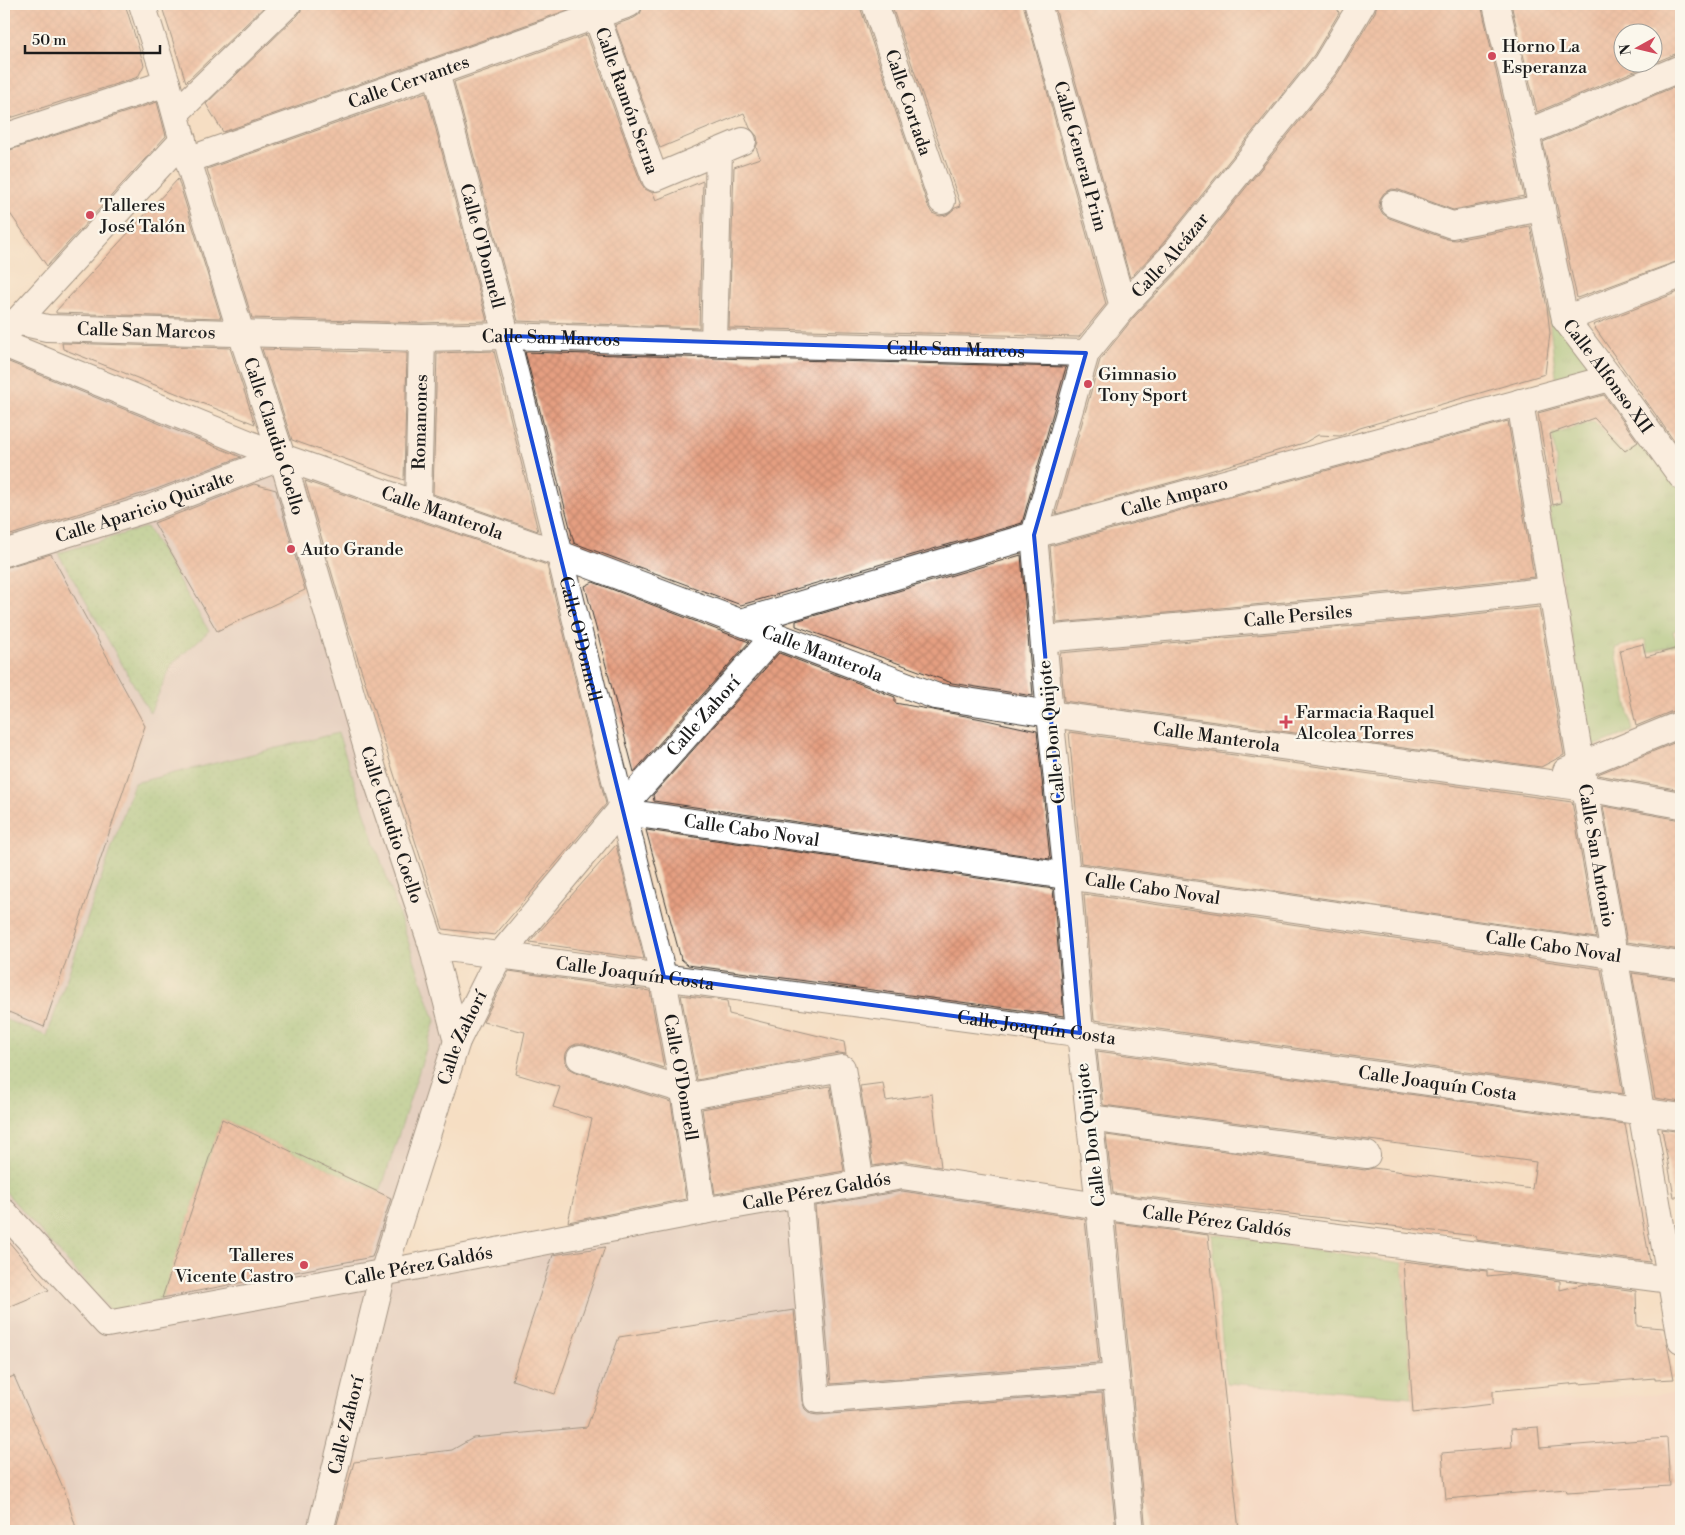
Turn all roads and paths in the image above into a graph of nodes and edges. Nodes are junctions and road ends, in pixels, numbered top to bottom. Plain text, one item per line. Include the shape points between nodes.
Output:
1 (142, 4) edge
2 (288, 4) edge
3 (630, 4) edge
4 (875, 4) edge
5 (1038, 4) edge
6 (1496, 4) edge
7 (1356, 7) edge
8 (596, 15) junction
9 (1681, 68) edge
10 (436, 72) junction
11 (167, 83) junction
12 (176, 113) junction
13 (1526, 133) junction
14 (4, 137) edge
15 (743, 141) dead end
16 (185, 150) junction
17 (719, 151) junction
18 (942, 201) dead end
19 (1394, 204) dead end
20 (1542, 208) junction
21 (1681, 275) edge
22 (1123, 308) junction
23 (1565, 319) junction
24 (10, 329) edge
25 (241, 333) junction
26 (506, 336) junction
27 (422, 338) junction
28 (714, 343) junction
29 (4, 344) edge
30 (1086, 353) junction
31 (1610, 378) junction
32 (1520, 402) junction
33 (282, 457) junction
34 (1681, 476) edge
35 (418, 504) junction
36 (1034, 535) junction
37 (4, 553) edge
38 (560, 554) junction
39 (1552, 590) junction
40 (741, 622) junction
41 (775, 635) junction
42 (1044, 639) junction
43 (1050, 714) junction
44 (1681, 724) edge
45 (1583, 777) junction
46 (1681, 805) edge
47 (623, 810) junction
48 (1067, 876) junction
49 (432, 946) junction
50 (500, 955) junction
51 (1614, 955) junction
52 (1681, 965) edge
53 (664, 977) junction
54 (1080, 1033) junction
55 (457, 1041) junction
56 (580, 1058) dead end
57 (685, 1094) junction
58 (1640, 1111) junction
59 (1681, 1117) edge
60 (1089, 1118) junction
61 (1367, 1155) dead end
62 (861, 1183) junction
63 (799, 1194) junction
64 (1099, 1206) junction
65 (703, 1211) junction
66 (4, 1212) edge
67 (383, 1273) junction
68 (1676, 1280) edge
69 (1681, 1340) edge
70 (1116, 1377) junction
71 (320, 1531) edge
72 (1131, 1531) edge

1 - 11 street, Calle Claudio Coello
2 - 12 street
3 - 8 street, Calle Cervantes
4 - 18 street, Calle Cortada
5 - 22 street, Calle General Prim
6 - 13 street, Calle Alfonso XII
7 - 22 street, Calle Alcázar via 1326,64 1171,257
8 - 10 street, Calle Cervantes
8 - 17 street, Calle Ramón Serna via 655,178
9 - 13 street
10 - 16 street, Calle Cervantes
10 - 26 street, Calle O'Donnell
11 - 12 street, Calle Claudio Coello
11 - 14 street
12 - 16 street, Calle Claudio Coello
13 - 20 street, Calle Alfonso XII
15 - 17 street, Calle Ramón Serna
16 - 24 street
16 - 25 street, Calle Claudio Coello
17 - 28 street
19 - 20 street via 1452,225
20 - 23 street, Calle Alfonso XII
21 - 23 street
22 - 30 street, Calle Alcázar
23 - 31 street, Calle Alfonso XII
24 - 25 street, Calle San Marcos
25 - 27 street, Calle San Marcos
25 - 33 street, Calle Claudio Coello
26 - 27 street, Calle San Marcos
26 - 28 street, Calle San Marcos
26 - 38 street, Calle O'Donnell
27 - 35 street, Romanones
28 - 30 street, Calle San Marcos
29 - 33 street, Calle Manterola
30 - 36 street, Calle Alcázar
31 - 32 street, Calle Amparo
31 - 34 street, Calle Alfonso XII
32 - 36 street, Calle Amparo
32 - 39 street, Calle San Antonio
33 - 35 street, Calle Manterola
33 - 37 street, Calle Aparicio Quiralte via 150,508
33 - 49 street, Calle Claudio Coello via 373,769
35 - 38 street, Calle Manterola
36 - 40 street, Calle Amparo
36 - 42 street, Calle Don Quijote
38 - 40 street, Calle Manterola
38 - 47 street, Calle O'Donnell
39 - 42 street, Calle Persiles
39 - 45 street, Calle San Antonio
40 - 41 street, Calle Manterola
41 - 43 street, Calle Manterola via 935,696
41 - 47 street, Calle Zahorí
42 - 43 street, Calle Don Quijote
43 - 45 street, Calle Manterola via 1541,782
43 - 48 street, Calle Don Quijote
44 - 45 street
45 - 46 street, Calle Manterola
45 - 51 street, Calle San Antonio
47 - 48 street, Calle Cabo Noval
47 - 50 street, Calle Zahorí
47 - 53 street, Calle O'Donnell
48 - 51 street, Calle Cabo Noval
48 - 54 street, Calle Don Quijote
49 - 50 street, Calle Joaquín Costa
49 - 55 street, Calle Claudio Coello
50 - 53 street, Calle Joaquín Costa
50 - 55 street, Calle Zahorí
51 - 52 street, Calle Cabo Noval
51 - 58 street, Calle San Antonio
53 - 54 street, Calle Joaquín Costa
53 - 57 street, Calle O'Donnell
54 - 58 street, Calle Joaquín Costa
54 - 60 street, Calle Don Quijote
55 - 67 street, Calle Zahorí
56 - 57 street
57 - 62 street via 842,1068
57 - 65 street, Calle O'Donnell
58 - 59 street, Calle Joaquín Costa
58 - 68 street, Calle San Antonio
60 - 61 street
60 - 64 street, Calle Don Quijote
62 - 63 street, Calle Pérez Galdós
62 - 64 street, Calle Pérez Galdós via 902,1176
63 - 65 street, Calle Pérez Galdós
63 - 70 street via 817,1400
64 - 68 street, Calle Pérez Galdós
64 - 70 street, Calle Don Quijote
65 - 67 street, Calle Pérez Galdós
66 - 67 street, Calle Pérez Galdós via 107,1324
67 - 71 street, Calle Zahorí
68 - 69 street, Calle San Antonio
70 - 72 street, Calle Don Quijote

